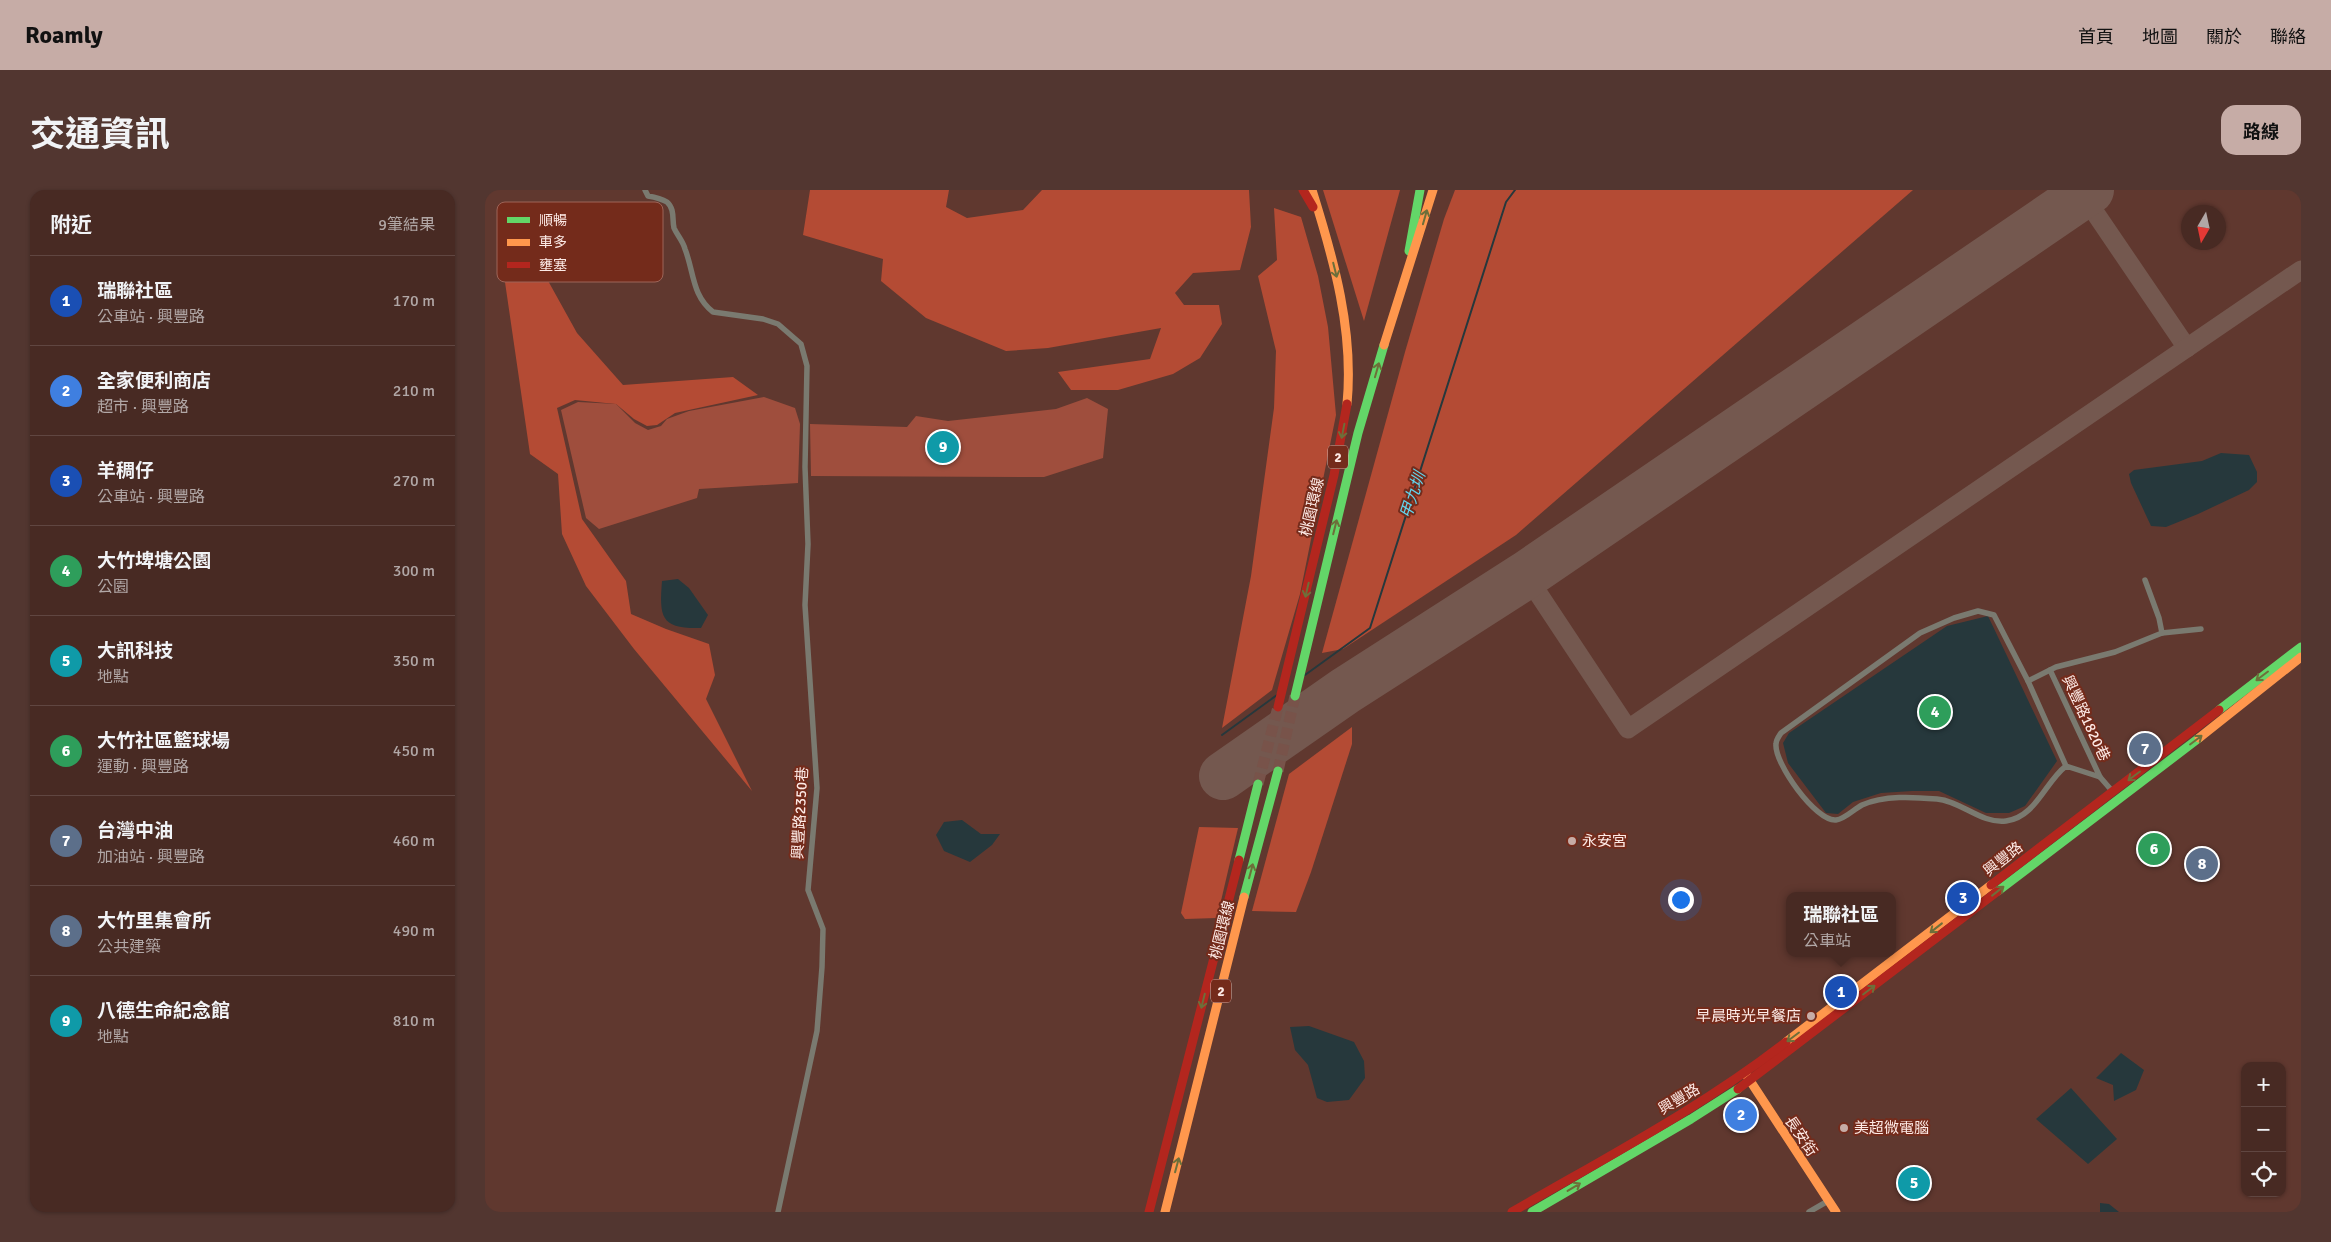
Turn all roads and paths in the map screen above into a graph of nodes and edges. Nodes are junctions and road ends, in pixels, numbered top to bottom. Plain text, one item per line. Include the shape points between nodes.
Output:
1 (645, 190) edge
2 (1303, 190) edge
3 (1312, 190) edge
4 (1420, 190) edge
5 (1433, 190) edge
6 (1323, 223) junction
7 (1404, 277) junction
8 (2145, 580) dead end
9 (2201, 629) dead end
10 (2162, 634) junction
11 (2301, 647) edge
12 (2301, 657) edge
13 (2050, 670) junction
14 (2028, 681) junction
15 (1295, 696) tunnel mouth
16 (1278, 707) tunnel mouth
17 (2066, 766) junction
18 (1278, 771) tunnel mouth
19 (2099, 777) junction
20 (1258, 784) tunnel mouth
21 (2113, 792) junction
22 (1748, 1078) junction
23 (1828, 1201) junction
24 (778, 1212) edge
25 (1149, 1212) edge
26 (1165, 1212) edge
27 (1513, 1212) edge
28 (1532, 1212) edge
29 (1809, 1212) edge
30 (1836, 1212) edge

1 - 24 street, 興豐路2350巷 via 648,196 670,206 692,279 707,307 713,312 778,324 801,344 807,366 805,606 817,788 808,890 823,929 822,967 817,1031
2 - 6 main road
3 - 6 main road
4 - 7 main road
7 -> 5 main road via 1416,249
6 -> 16 main road, 桃園環線 / 2 via 1341,295 1348,342 1348,404
15 -> 7 main road, 桃園環線 / 2 via 1358,433
8 - 10 street
9 - 10 street
10 - 13 street via 2115,652
11 -> 21 main road, 興豐路
22 -> 12 main road, 興豐路
13 - 14 street
13 - 19 street, 興豐路1820巷
14 - 17 street
14 - 17 street via 1994,615 1978,611 1920,633 1781,733 1776,744 1788,775 1817,812 1828,820 1838,820 1863,805 1893,798 1939,799 1994,820 2005,821 2020,816 2054,780 2057,772
17 - 19 street
26 -> 18 main road, 桃園環線 / 2
19 - 21 street
20 -> 25 main road, 桃園環線 / 2
21 -> 22 main road, 興豐路
22 - 23 main road, 長安街
22 - 27 main road, 興豐路
28 -> 22 main road, 興豐路 via 1691,1119
23 - 29 street
23 - 30 main road, 長安街

